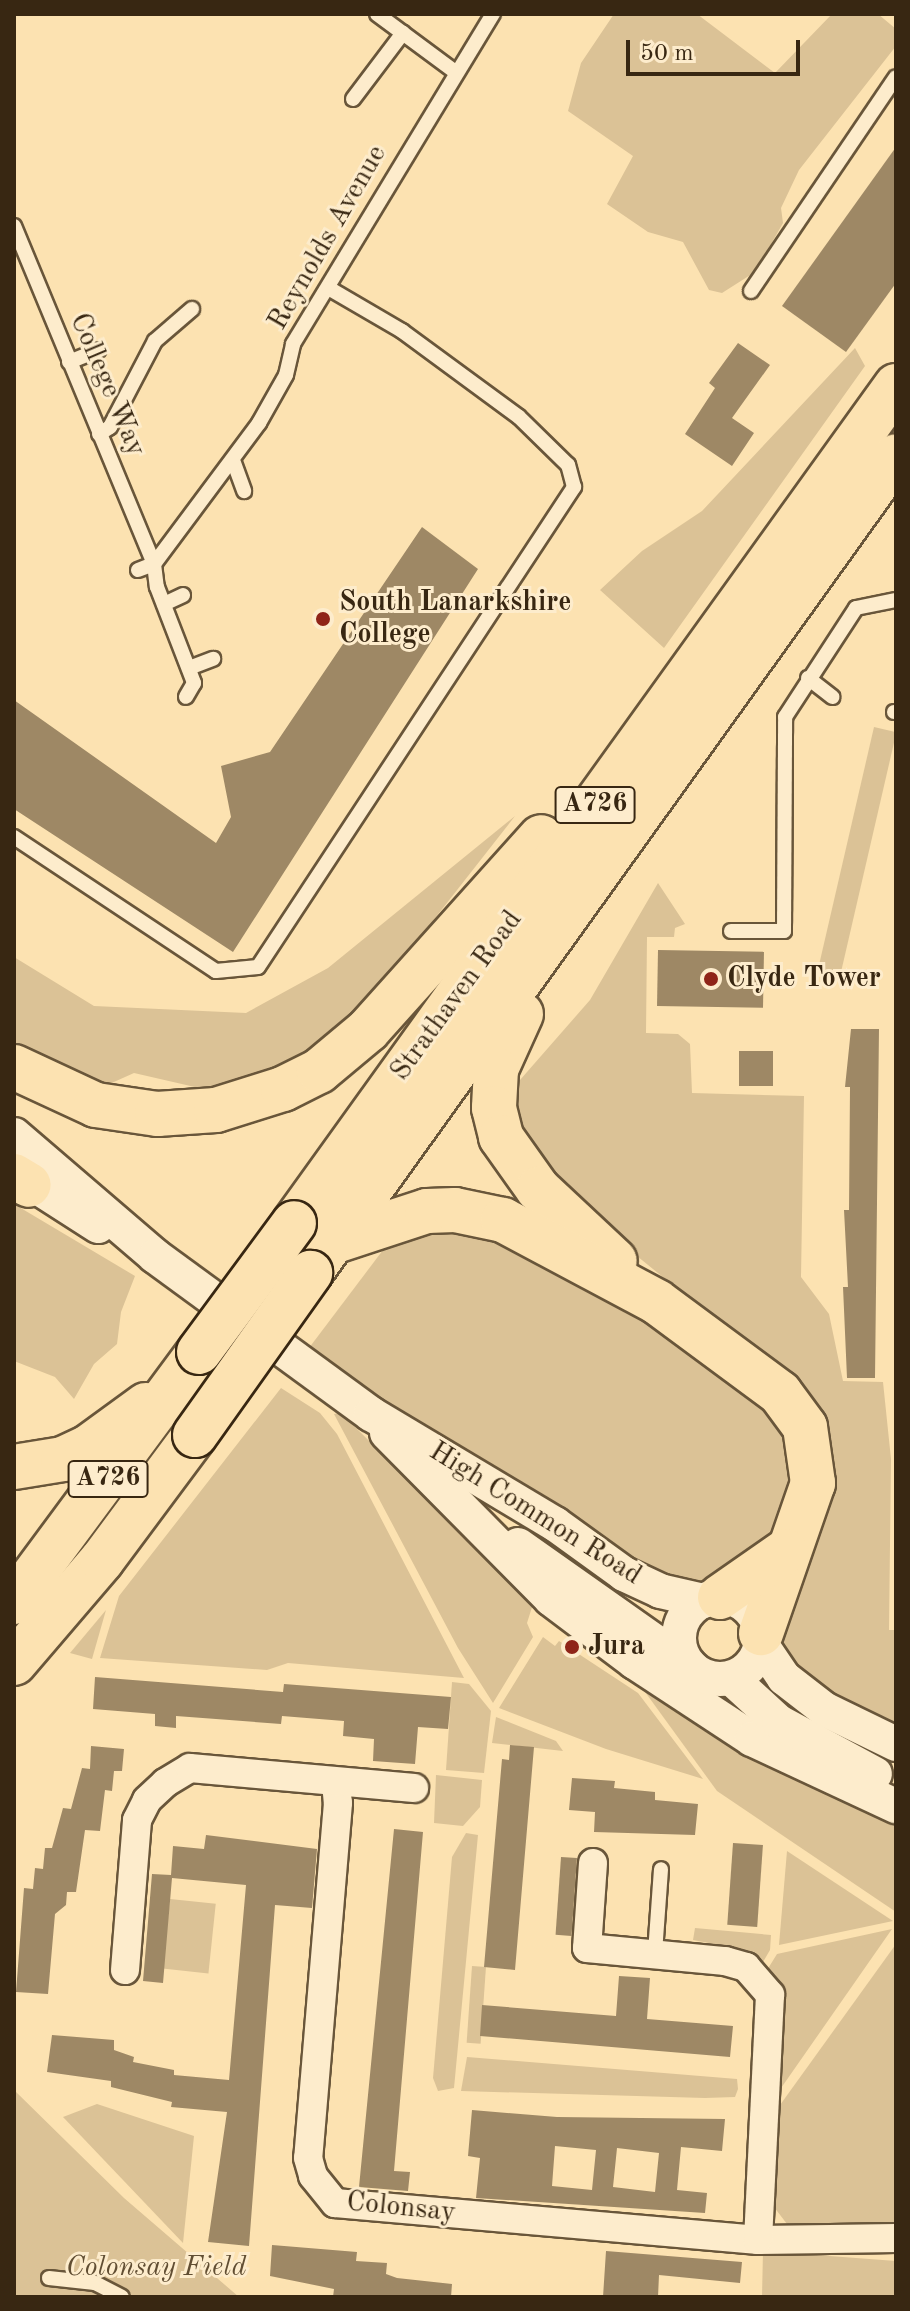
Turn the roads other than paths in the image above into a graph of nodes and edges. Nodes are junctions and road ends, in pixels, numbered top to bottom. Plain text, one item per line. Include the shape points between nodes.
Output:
1 (377, 14) edge
2 (493, 14) edge
3 (403, 33) junction
4 (454, 71) junction
5 (896, 77) edge
6 (353, 99) dead end
7 (14, 226) edge
8 (330, 289) junction
9 (751, 291) dead end
10 (192, 309) dead end
11 (99, 350) dead end
12 (69, 362) junction
13 (896, 386) edge
14 (92, 428) junction
15 (896, 456) edge
16 (234, 463) junction
17 (244, 491) dead end
18 (127, 500) junction
19 (112, 503) dead end
20 (154, 564) junction
21 (138, 570) dead end
22 (183, 595) dead end
23 (896, 600) edge
24 (164, 604) junction
25 (738, 605) junction
26 (213, 659) dead end
27 (189, 668) junction
28 (808, 678) junction
29 (186, 697) dead end
30 (832, 697) dead end
31 (679, 758) junction
32 (14, 837) edge
33 (731, 931) dead end
34 (14, 1067) edge
35 (14, 1135) edge
36 (19, 1178) edge
37 (312, 1246) junction
38 (155, 1256) junction
39 (657, 1302) junction
40 (191, 1364) junction
41 (371, 1414) junction
42 (14, 1467) edge
43 (442, 1493) junction
44 (786, 1551) junction
45 (712, 1599) junction
46 (14, 1602) edge
47 (761, 1639) junction
48 (14, 1663) edge
49 (691, 1667) junction
50 (731, 1678) junction
51 (896, 1744) edge
52 (336, 1782) junction
53 (896, 1785) edge
54 (414, 1788) dead end
55 (896, 1807) edge
56 (593, 1863) dead end
57 (661, 1869) dead end
58 (655, 1953) junction
59 (125, 1970) dead end
60 (896, 2238) edge
61 (758, 2240) junction
62 (49, 2278) dead end
63 (122, 2297) edge

1 - 3 lane
2 - 4 lane, Reynolds Avenue
3 - 4 lane
3 - 6 lane
4 - 8 lane, Reynolds Avenue
5 - 9 lane
7 - 12 lane, College Way
8 - 16 lane, Reynolds Avenue via 293,344 286,375
8 - 32 lane via 402,331 519,417 568,465 574,487 258,967 216,971
10 - 14 lane via 155,341 110,427
11 - 12 lane
12 - 14 lane, College Way
13 - 25 main road, Strathaven Road / A726
14 - 18 lane, College Way
15 - 31 main road, Strathaven Road / A726
16 - 17 lane
16 - 20 lane, Reynolds Avenue via 217,473
18 - 19 lane
18 - 20 lane, College Way
20 - 21 lane
20 - 24 lane, College Way
22 - 24 lane
23 - 28 lane via 856,608
24 - 27 lane, College Way via 168,631
25 - 34 main road, A726 via 657,684 563,812 430,963 368,1030 319,1071 252,1103 157,1114 96,1105
25 - 37 main road, Strathaven Road / A726
26 - 27 lane
27 - 29 lane via 194,683
28 - 30 lane
28 - 33 lane via 785,717 784,931
31 - 37 main road, Strathaven Road / A726
31 - 39 main road via 604,889 513,1025 493,1089 501,1137 525,1174
35 - 38 street, High Common Road
36 - 38 street, High Common Road
37 - 39 main road via 427,1211 482,1214 536,1236
37 - 40 main road, Strathaven Road / A726, bridge
37 - 48 main road, Strathaven Road / A726, bridge via 195,1435 102,1560
38 - 41 street, High Common Road
39 - 44 main road via 760,1375 805,1427 813,1483
40 - 42 main road, A726 via 87,1448 63,1459
40 - 46 main road, Strathaven Road / A726
41 - 43 street, High Common Road
41 - 45 street, High Common Road via 555,1524 624,1574 660,1591
43 - 49 street, High Common Road
43 - 55 street, High Common Road via 551,1599 635,1662 752,1739
44 - 45 main road
44 - 47 main road
45 - 47 street via 742,1604
45 - 49 street via 693,1608 680,1630
47 - 50 street via 751,1665
47 - 51 street via 784,1678 824,1709
49 - 50 street via 709,1677
50 - 53 street via 779,1722
52 - 54 street
52 - 59 street via 190,1768 165,1783 147,1800 137,1820
52 - 61 street, Colonsay via 308,2158 322,2190 335,2203
56 - 58 street via 587,1948
57 - 58 lane
58 - 61 street via 746,1967 770,1995
60 - 61 street, Colonsay
62 - 63 lane via 95,2283

